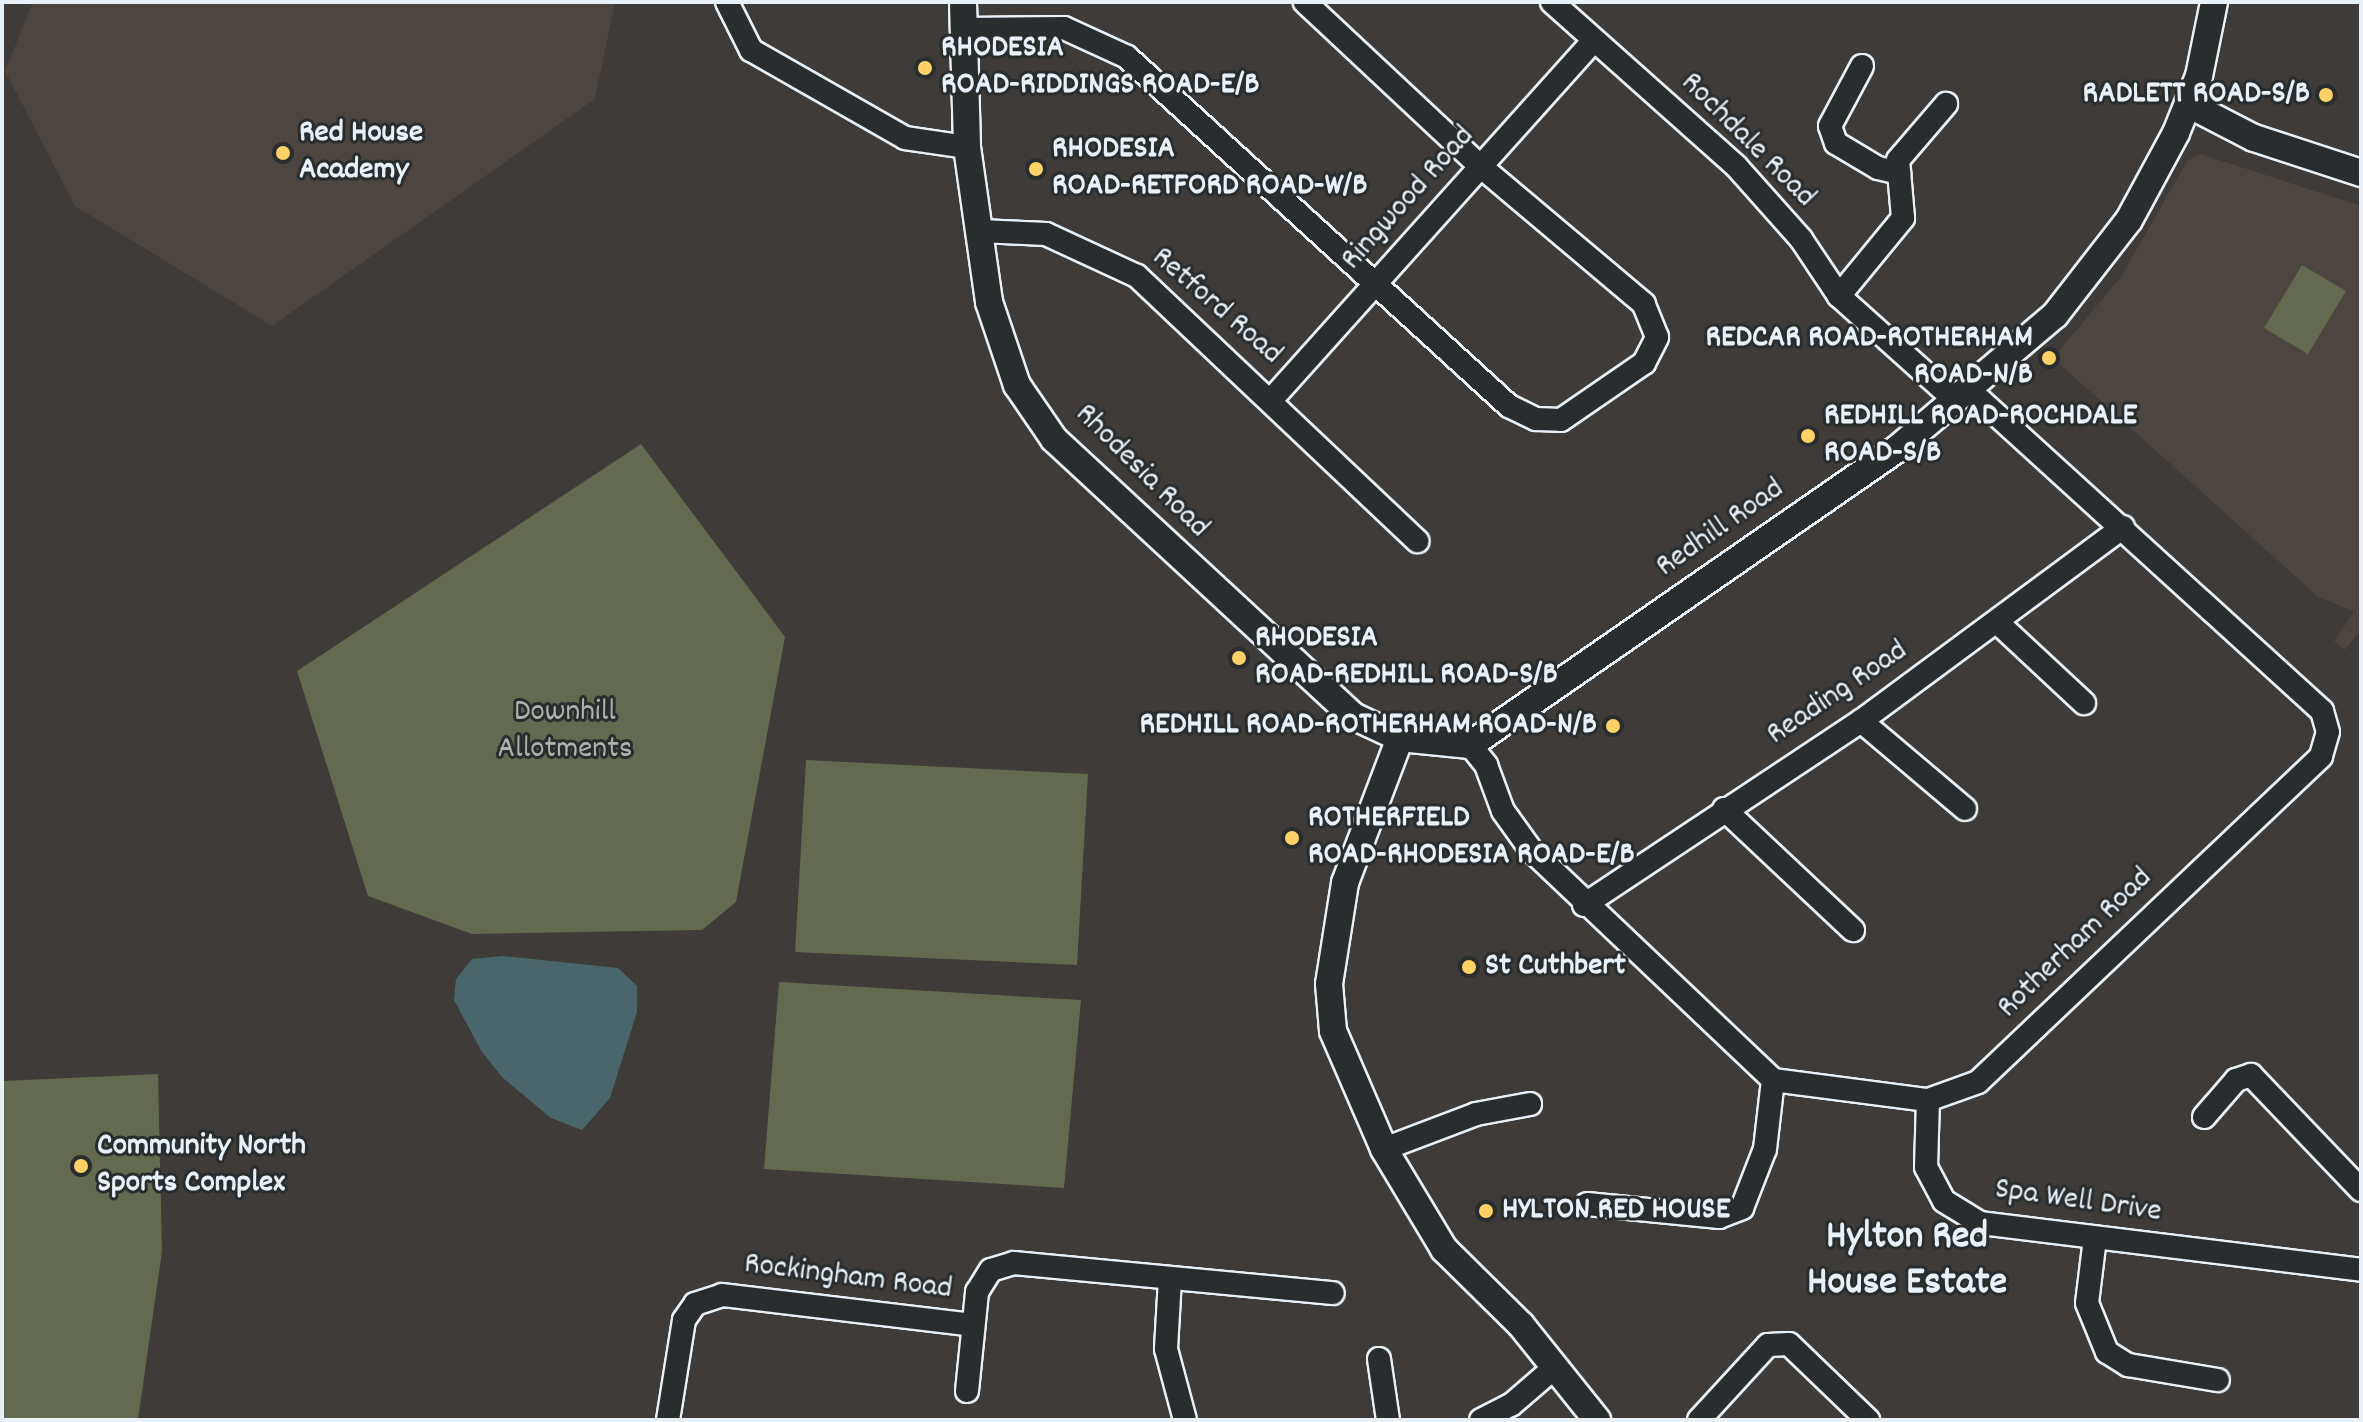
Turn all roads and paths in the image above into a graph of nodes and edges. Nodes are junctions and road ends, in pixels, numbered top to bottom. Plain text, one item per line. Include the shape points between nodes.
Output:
1 (727, 2) edge
2 (963, 2) edge
3 (1305, 2) edge
4 (1552, 2) edge
5 (2214, 2) edge
6 (962, 29) junction
7 (1593, 41) junction
8 (1862, 66) dead end
9 (1946, 104) dead end
10 (2188, 104) junction
11 (967, 147) junction
12 (1480, 166) junction
13 (1899, 173) junction
14 (2361, 173) edge
15 (980, 231) junction
16 (1376, 284) junction
17 (1839, 296) junction
18 (1962, 395) junction
19 (1272, 399) junction
20 (2123, 527) junction
21 (1417, 541) dead end
22 (1997, 622) junction
23 (2084, 703) dead end
24 (1861, 721) junction
25 (1400, 738) junction
26 (1470, 745) junction
27 (1724, 809) junction
28 (1965, 809) dead end
29 (1584, 905) junction
30 (1853, 930) dead end
31 (1773, 1080) junction
32 (1928, 1100) junction
33 (1530, 1104) dead end
34 (2204, 1117) dead end
35 (1384, 1149) junction
36 (2361, 1190) edge
37 (1587, 1204) dead end
38 (2095, 1238) junction
39 (2360, 1268) edge
40 (1170, 1279) junction
41 (1333, 1293) dead end
42 (972, 1325) junction
43 (1379, 1359) dead end
44 (1555, 1367) junction
45 (2218, 1380) dead end
46 (967, 1391) dead end
47 (668, 1420) edge
48 (1185, 1420) edge
49 (1388, 1420) edge
50 (1481, 1420) edge
51 (1597, 1420) edge
52 (1699, 1420) edge
53 (1868, 1420) edge

1 - 11 street via 751,50 905,138
2 - 6 street, Rhodesia Road
3 - 12 street
4 - 7 street, Rochdale Road
5 - 10 street, Redhill Road
6 - 11 street, Rhodesia Road
6 - 16 street via 1064,28 1127,57
7 - 12 street, Ringwood Road
7 - 17 street, Rochdale Road via 1736,166 1801,239
8 - 13 street via 1830,126 1836,143 1878,168
9 - 13 street via 1898,160
10 - 14 street via 2254,138
10 - 18 street, Redhill Road via 2129,220 2055,315
11 - 15 street, Rhodesia Road
12 - 16 street, Ringwood Road
12 - 16 street via 1644,304 1657,337 1644,363 1561,420 1536,419 1509,406
13 - 17 street via 1903,218
15 - 19 street, Retford Road via 1046,234 1137,276
15 - 25 street, Rhodesia Road via 998,341 1017,385 1054,439 1353,716
16 - 19 street, Ringwood Road
17 - 18 street, Rochdale Road
18 - 20 street, Rotherham Road
18 - 26 street, Redhill Road via 1897,449
19 - 21 street, Retford Road
20 - 22 street, Reading Road
20 - 32 street, Rotherham Road via 2322,711 2328,732 2321,756 1978,1082
22 - 23 street
22 - 24 street, Reading Road
24 - 27 street, Reading Road
24 - 28 street
25 - 26 street, Rhodesia Road
25 - 35 street via 1345,883 1329,984 1333,1031
26 - 29 street via 1486,765 1512,824
27 - 29 street, Reading Road
27 - 30 street
29 - 31 street
31 - 32 street, Rotherham Road
31 - 37 street via 1765,1149 1742,1208 1719,1217
32 - 38 street, Spa Well Drive via 1926,1167 1944,1201 1980,1223
33 - 35 street via 1476,1114
34 - 36 street via 2236,1080 2251,1075
35 - 44 street via 1444,1249 1521,1325
38 - 39 street, Spa Well Drive
38 - 45 street via 2087,1303 2107,1352 2128,1365
40 - 41 street
40 - 42 street via 1014,1263 991,1270 977,1292
40 - 48 street via 1166,1349
42 - 46 street
42 - 47 street, Rockingham Road via 722,1295 695,1304 684,1320
43 - 49 street
44 - 50 street via 1511,1405
44 - 51 street
52 - 53 street via 1768,1345 1789,1344

